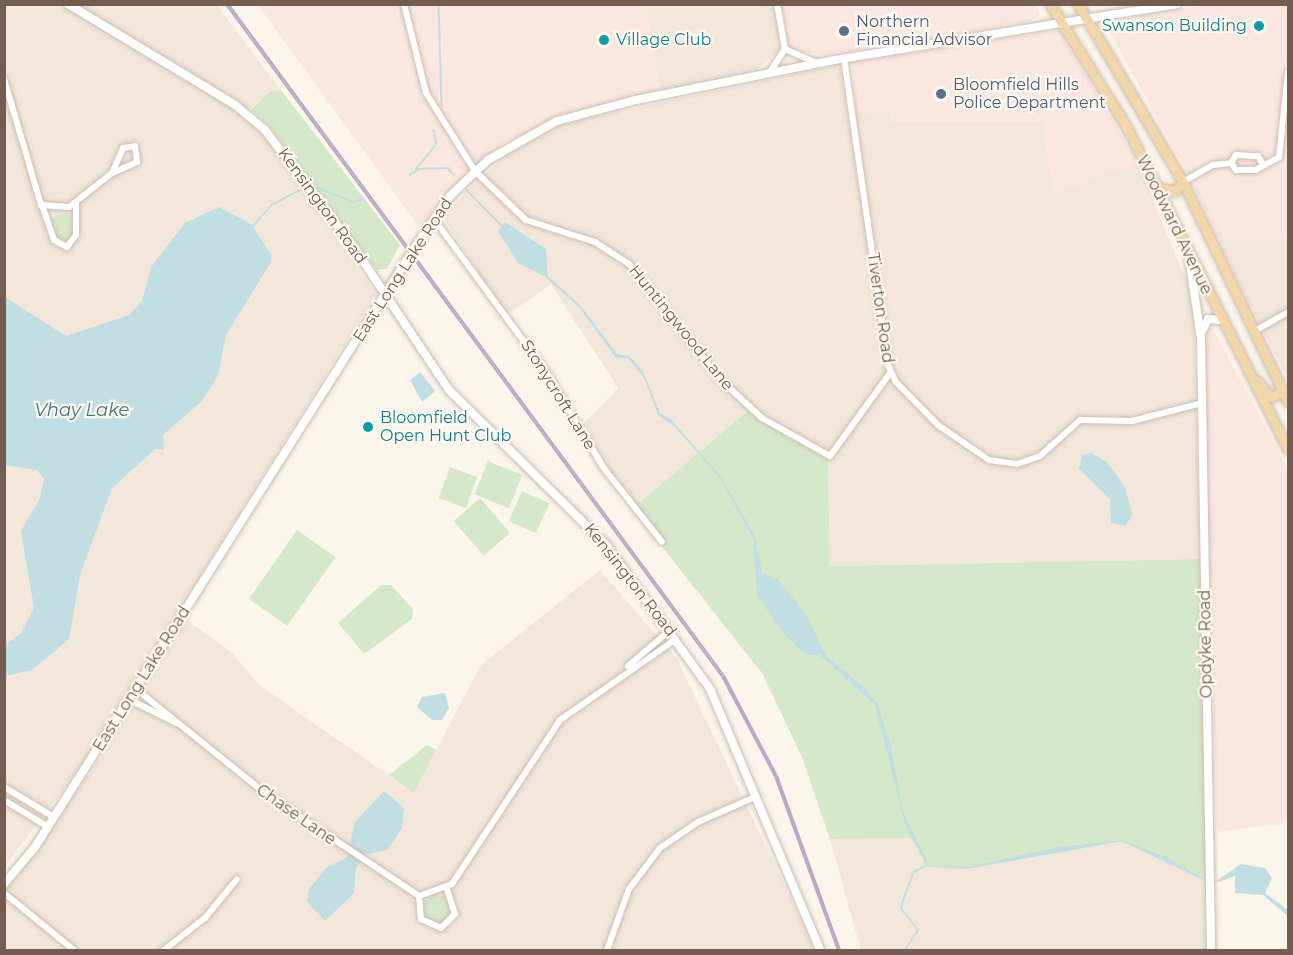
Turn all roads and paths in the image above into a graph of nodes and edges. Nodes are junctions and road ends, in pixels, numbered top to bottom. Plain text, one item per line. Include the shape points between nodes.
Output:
1 (68, 4) edge
2 (404, 4) edge
3 (777, 4) edge
4 (1050, 4) edge
5 (1078, 4) edge
6 (1176, 4) edge
7 (1087, 18) junction
8 (1061, 22) junction
9 (785, 49) junction
10 (844, 58) junction
11 (816, 63) junction
12 (770, 72) junction
13 (1288, 72) edge
14 (4, 79) edge
15 (1231, 163) junction
16 (1262, 163) junction
17 (475, 171) junction
18 (112, 173) junction
19 (1183, 182) junction
20 (1157, 188) junction
21 (76, 204) junction
22 (41, 205) junction
23 (434, 219) junction
24 (1189, 257) junction
25 (385, 296) junction
26 (1288, 312) edge
27 (1220, 320) junction
28 (1252, 332) junction
29 (1201, 338) junction
30 (1230, 339) junction
31 (890, 373) junction
32 (1282, 392) junction
33 (1288, 402) edge
34 (1202, 403) junction
35 (1288, 450) edge
36 (662, 542) dead end
37 (670, 630) junction
38 (676, 639) junction
39 (626, 669) junction
40 (136, 689) junction
41 (130, 700) junction
42 (180, 724) junction
43 (4, 787) edge
44 (15, 794) junction
45 (757, 796) junction
46 (7, 801) edge
47 (33, 805) junction
48 (28, 813) junction
49 (54, 817) junction
50 (48, 827) junction
51 (237, 879) dead end
52 (4, 884) edge
53 (447, 889) junction
54 (4, 893) edge
55 (419, 896) junction
56 (74, 951) edge
57 (164, 951) edge
58 (607, 951) edge
59 (820, 951) edge
60 (1211, 951) edge

1 - 25 street, Kensington Road via 248,114 283,152
2 - 17 street via 426,93
3 - 9 street
4 - 8 main road, Woodward Avenue
5 - 7 main road, Woodward Avenue
6 - 7 main road, East Long Lake Road
7 - 8 main road, East Long Lake Road
7 - 19 main road, Woodward Avenue
8 - 10 main road, East Long Lake Road
8 - 20 main road, Woodward Avenue
9 - 11 street
9 - 12 street
10 - 11 main road, East Long Lake Road
10 - 31 street, Tiverton Road
11 - 12 main road, East Long Lake Road
12 - 17 main road, East Long Lake Road via 570,117 524,137
13 - 16 street via 1281,153
14 - 22 street
15 - 16 street via 1236,170 1255,170
15 - 16 street via 1236,155 1258,156
15 - 19 street via 1214,165
17 - 23 main road, East Long Lake Road
17 - 31 street, Huntingwood Lane via 526,220 595,242 624,260 735,395 770,424 815,449 830,456
18 - 18 street via 137,162 137,148 123,148
18 - 21 street
19 - 20 main road via 1175,191
19 - 28 main road, Woodward Avenue
20 - 24 main road, Woodward Avenue
21 - 22 street via 57,210
21 - 22 street via 76,235 67,247 54,240
23 - 25 main road, East Long Lake Road
23 - 36 street, Stonycroft Lane
24 - 27 main road, Woodward Avenue
24 - 29 main road, Opdyke Road
25 - 37 street, Kensington Road via 453,395 602,540
25 - 40 main road, East Long Lake Road
26 - 28 street
27 - 29 main road via 1205,322
27 - 30 main road, Woodward Avenue
28 - 32 main road, Woodward Avenue
29 - 34 main road, Opdyke Road
30 - 32 main road via 1268,396
30 - 35 main road, Woodward Avenue
31 - 34 street, Tiverton Road via 946,433 1003,463 1037,458 1080,420 1132,421
32 - 33 main road, Woodward Avenue
34 - 60 main road, Opdyke Road
37 - 38 street, Kensington Road
37 - 39 street
38 - 39 street
38 - 45 street, Kensington Road via 710,689
39 - 53 street via 552,729
40 - 41 main road, East Long Lake Road
40 - 42 street, Chase Lane
41 - 42 street, Chase Lane
41 - 49 main road, East Long Lake Road
42 - 55 street, Chase Lane via 344,849
43 - 44 street
44 - 46 street
44 - 47 street
45 - 58 street via 698,822 660,848 629,889
45 - 59 street, Kensington Road
46 - 48 street
47 - 48 street
47 - 49 street
48 - 50 street
49 - 50 main road, East Long Lake Road
50 - 52 main road, East Long Lake Road
51 - 57 street via 205,918
53 - 55 street
53 - 55 street via 455,914 441,928 421,919
54 - 56 street

